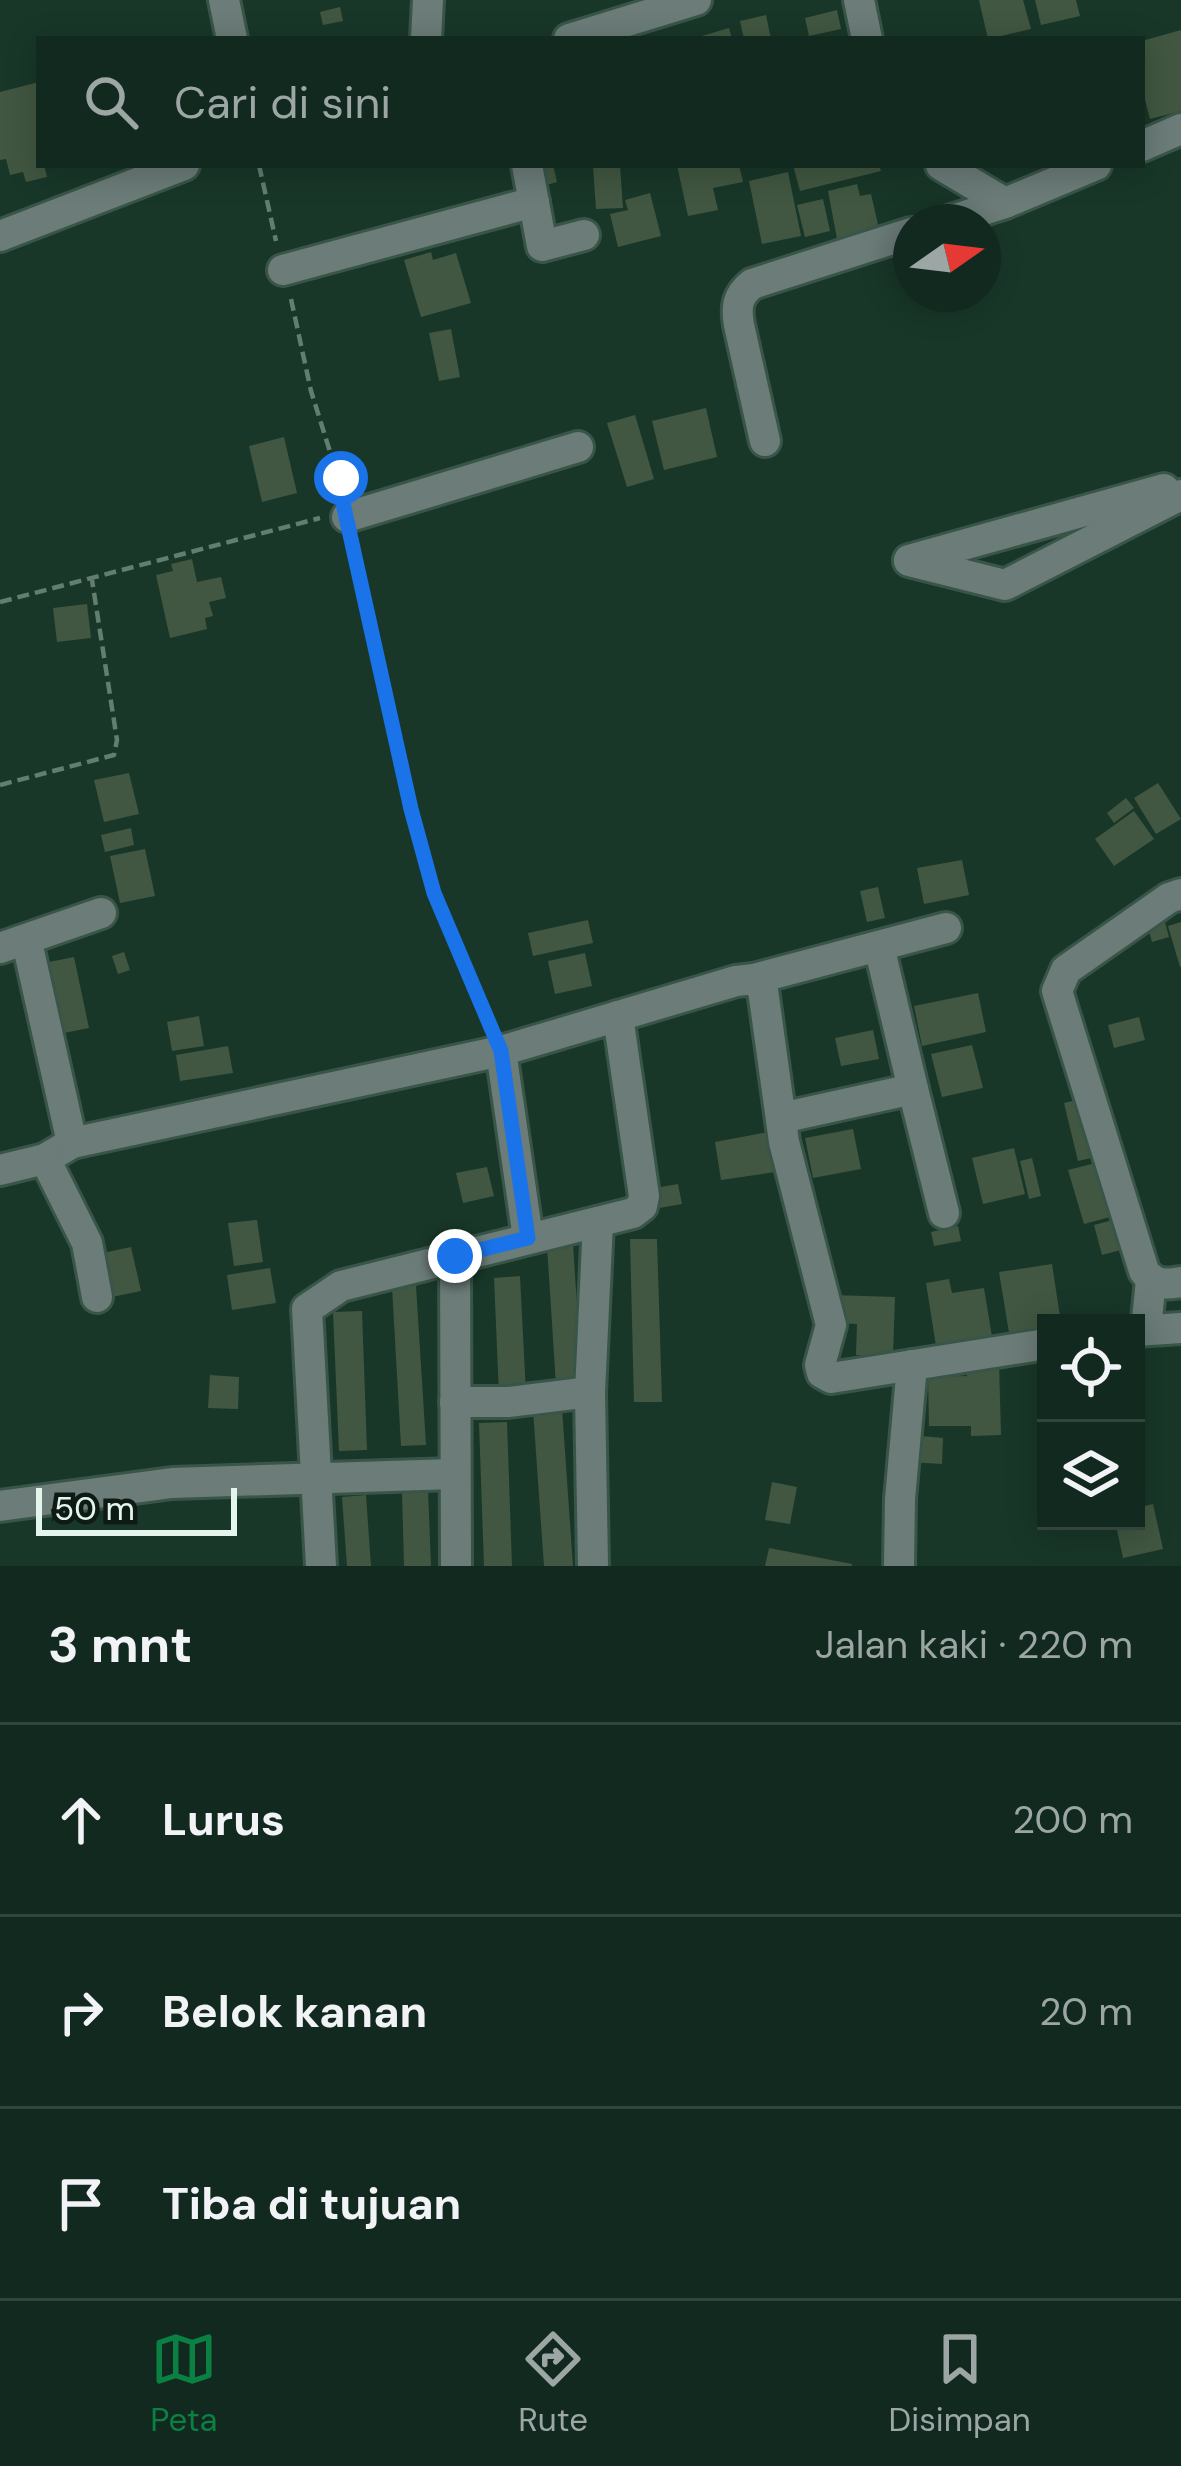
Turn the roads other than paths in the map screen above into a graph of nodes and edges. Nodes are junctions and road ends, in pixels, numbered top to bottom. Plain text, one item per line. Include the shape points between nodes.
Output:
1 (224, 0) edge
2 (428, 0) edge
3 (697, 0) edge
4 (859, 0) edge
5 (231, 36) edge
6 (426, 36) edge
7 (579, 36) edge
8 (866, 36) edge
9 (1181, 129) edge
10 (1145, 145) edge
11 (176, 168) edge
12 (528, 168) edge
13 (946, 168) edge
14 (1089, 168) edge
15 (534, 202) junction
16 (1005, 203) junction
17 (1001, 204) edge
18 (0, 236) edge
19 (584, 236) dead end
20 (893, 239) edge
21 (283, 270) road end
22 (765, 441) dead end
23 (578, 447) dead end
24 (1181, 484) edge
25 (1181, 496) edge
26 (345, 510) road end
27 (1181, 894) edge
28 (101, 913) dead end
29 (946, 928) dead end
30 (14, 945) edge
31 (879, 946) junction
32 (754, 980) junction
33 (618, 1016) junction
34 (501, 1051) junction
35 (913, 1088) junction
36 (781, 1118) junction
37 (58, 1151) junction
38 (0, 1170) edge
39 (944, 1214) dead end
40 (598, 1222) junction
41 (528, 1238) junction
42 (455, 1256) junction
43 (1166, 1281) edge
44 (97, 1297) dead end
45 (1145, 1322) edge
46 (1181, 1328) edge
47 (1145, 1330) edge
48 (1037, 1346) edge
49 (912, 1365) junction
50 (590, 1392) junction
51 (454, 1402) junction
52 (453, 1474) junction
53 (317, 1480) junction
54 (0, 1506) edge
55 (321, 1566) edge
56 (456, 1566) edge
57 (593, 1566) edge
58 (899, 1566) edge

1 - 5 street
2 - 6 street
3 - 7 street
4 - 8 street
9 - 10 street
11 - 18 street
12 - 15 street
13 - 16 street
14 - 16 street
15 - 19 street via 542,246
15 - 21 street
16 - 17 street
20 - 22 street via 742,292 736,307
23 - 26 street
24 - 25 street via 909,561 1004,585
27 - 43 street via 1066,970 1057,992 1144,1270
28 - 30 street
29 - 31 street
30 - 37 street
31 - 32 street
31 - 35 street
32 - 33 street
32 - 36 street via 763,989
33 - 34 street
33 - 40 street via 644,1196 633,1213
34 - 37 street
34 - 41 street
35 - 36 street
35 - 39 street
36 - 49 street via 831,1324 822,1373
37 - 38 street
37 - 44 street
40 - 41 street
40 - 50 street
41 - 42 street
42 - 51 street
42 - 53 street via 341,1286 308,1309
43 - 45 street
46 - 47 street
48 - 49 street
49 - 58 street
50 - 51 street
50 - 57 street
51 - 52 street
52 - 53 street
52 - 56 street
53 - 54 street via 172,1483
53 - 55 street

